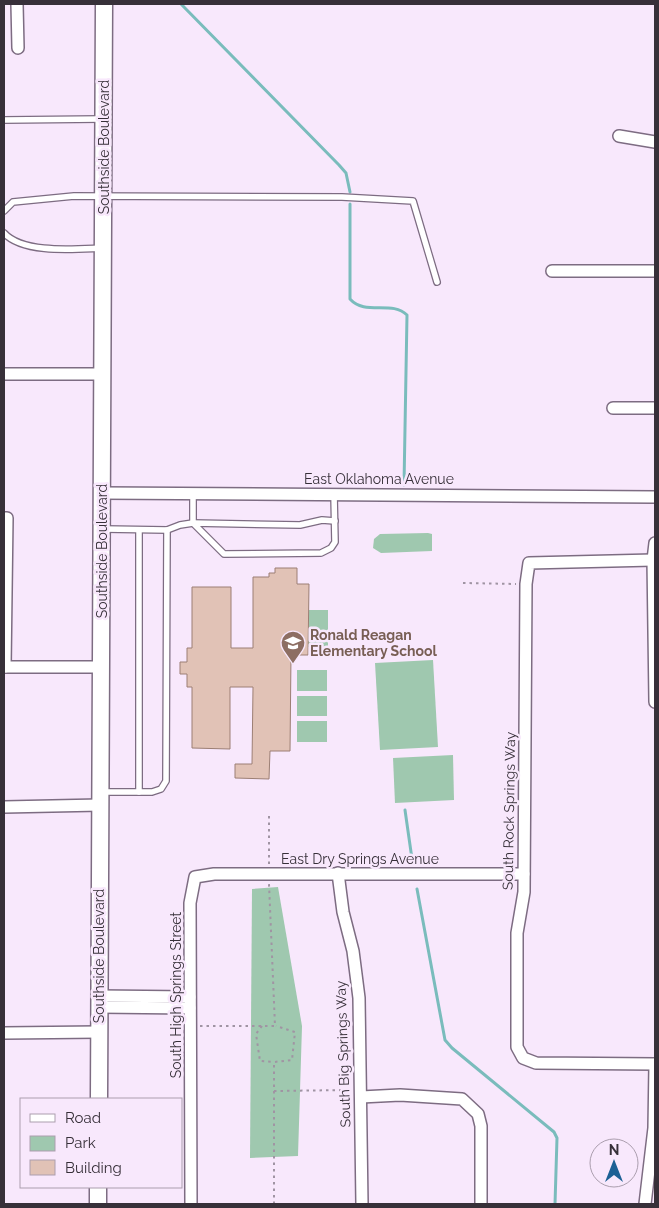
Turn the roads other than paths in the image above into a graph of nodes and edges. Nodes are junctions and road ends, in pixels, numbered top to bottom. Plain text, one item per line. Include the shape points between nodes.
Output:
1 (18, 4) edge
2 (104, 4) edge
3 (18, 48) dead end
4 (104, 119) junction
5 (4, 120) edge
6 (619, 136) dead end
7 (655, 142) edge
8 (104, 197) junction
9 (4, 211) edge
10 (4, 233) edge
11 (103, 248) junction
12 (552, 271) dead end
13 (655, 271) edge
14 (437, 282) dead end
15 (4, 374) edge
16 (102, 374) junction
17 (613, 408) dead end
18 (655, 408) edge
19 (102, 494) junction
20 (193, 494) junction
21 (334, 494) junction
22 (655, 497) edge
23 (4, 518) edge
24 (335, 521) junction
25 (193, 523) junction
26 (102, 528) junction
27 (139, 530) junction
28 (166, 530) junction
29 (655, 543) edge
30 (653, 560) junction
31 (4, 667) edge
32 (101, 667) junction
33 (655, 702) edge
34 (139, 792) junction
35 (100, 799) junction
36 (4, 806) edge
37 (338, 874) junction
38 (524, 874) junction
39 (195, 877) joint
40 (99, 1002) junction
41 (190, 1002) junction
42 (99, 1032) junction
43 (4, 1033) edge
44 (655, 1064) edge
45 (361, 1094) junction
46 (99, 1098) edge
47 (98, 1188) edge
48 (98, 1204) edge
49 (191, 1204) edge
50 (362, 1204) edge
51 (480, 1204) edge
52 (645, 1204) edge

1 - 3 street
2 - 4 main road, Southside Boulevard
4 - 5 lane
4 - 8 main road, Southside Boulevard
6 - 7 street
8 - 9 lane via 29,199 12,202
8 - 11 main road, Southside Boulevard
8 - 14 lane via 342,197 413,201
10 - 11 lane via 10,240 30,247
11 - 16 main road, Southside Boulevard
12 - 13 street
15 - 16 street
16 - 19 main road, Southside Boulevard
17 - 18 street
19 - 20 street, East Oklahoma Avenue
19 - 26 main road, Southside Boulevard
20 - 21 street, East Oklahoma Avenue
20 - 25 lane
21 - 22 street, East Oklahoma Avenue
21 - 24 lane
23 - 31 street via 7,518
24 - 25 lane via 300,525
24 - 25 lane via 334,542 321,554 224,554
25 - 28 lane
26 - 27 lane
26 - 32 main road, Southside Boulevard
27 - 28 lane
27 - 34 lane
28 - 34 lane via 166,781 161,789
29 - 30 street
30 - 33 street
30 - 38 street, South Rock Springs Way via 529,563 526,584
31 - 32 street
32 - 35 main road, Southside Boulevard
34 - 35 lane
35 - 36 street
35 - 40 main road, Southside Boulevard
37 - 38 street, East Dry Springs Avenue
37 - 39 street, East Dry Springs Avenue via 214,874
37 - 45 street, South Big Springs Way via 359,998
38 - 44 street, South Rock Springs Way via 517,934 516,1046 523,1058 536,1063
39 - 41 street, South High Springs Street via 190,902
40 - 41 street
40 - 42 main road, Southside Boulevard
41 - 49 street, South High Springs Street
42 - 43 street
42 - 46 main road, Southside Boulevard
44 - 52 street via 654,1128
45 - 50 street, South Big Springs Way
45 - 51 street via 462,1099 478,1114 481,1126
47 - 48 main road

